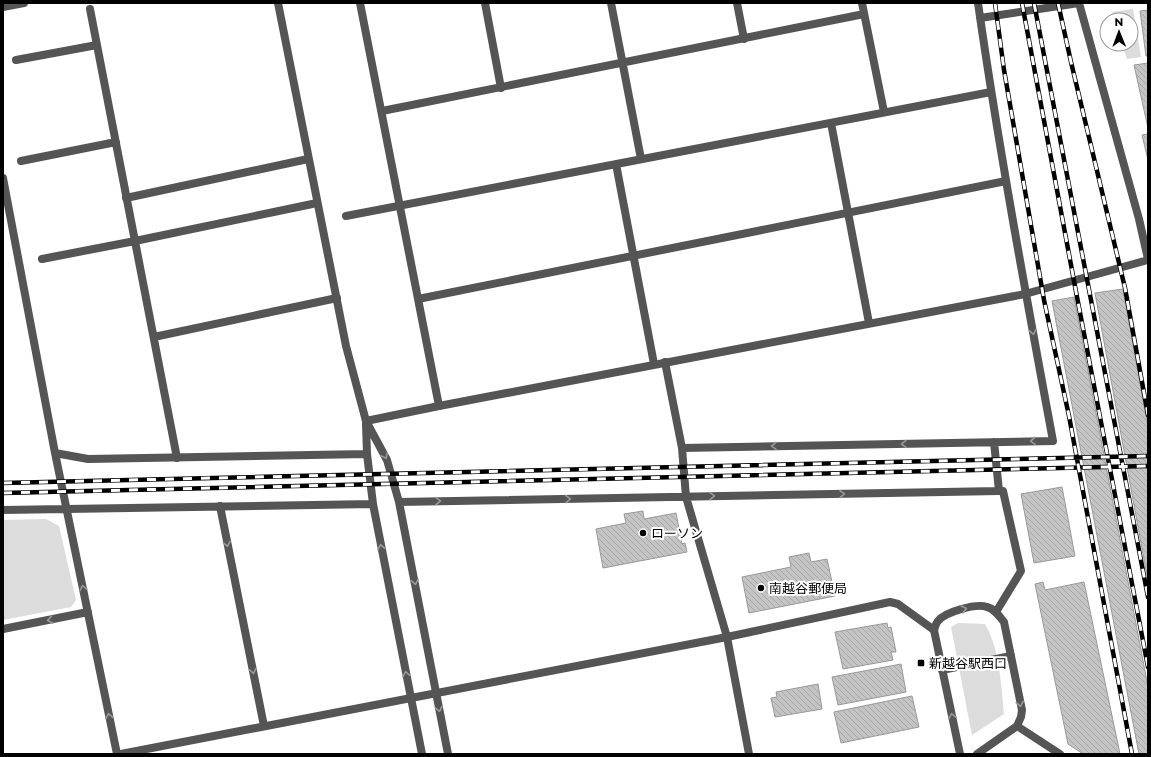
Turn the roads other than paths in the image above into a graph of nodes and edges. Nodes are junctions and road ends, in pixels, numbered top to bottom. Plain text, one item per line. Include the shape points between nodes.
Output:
1 (24, 3) edge
2 (278, 3) edge
3 (360, 3) edge
4 (485, 3) edge
5 (611, 3) edge
6 (737, 3) edge
7 (862, 3) edge
8 (978, 3) edge
9 (1079, 3) edge
10 (3, 7) edge
11 (90, 9) dead end
12 (864, 14) junction
13 (980, 18) junction
14 (744, 39) junction
15 (96, 45) junction
16 (16, 60) dead end
17 (624, 63) junction
18 (502, 88) junction
19 (991, 92) junction
20 (382, 111) junction
21 (884, 112) junction
22 (831, 123) junction
23 (116, 142) junction
24 (308, 159) junction
25 (641, 159) junction
26 (21, 161) dead end
27 (616, 164) junction
28 (3, 178) edge
29 (1006, 181) junction
30 (126, 198) junction
31 (317, 203) junction
32 (400, 206) junction
33 (848, 213) junction
34 (346, 216) dead end
35 (135, 241) junction
36 (634, 256) junction
37 (42, 259) dead end
38 (1148, 260) edge
39 (1025, 294) junction
40 (337, 298) junction
41 (418, 299) junction
42 (869, 323) junction
43 (154, 337) junction
44 (665, 362) junction
45 (654, 364) junction
46 (439, 406) junction
47 (366, 421) junction
48 (994, 442) junction
49 (682, 448) junction
50 (55, 453) junction
51 (367, 454) junction
52 (177, 458) junction
53 (999, 491) junction
54 (686, 497) junction
55 (399, 502) junction
56 (372, 504) junction
57 (220, 506) junction
58 (67, 509) junction
59 (3, 510) edge
60 (88, 612) junction
61 (996, 612) junction
62 (3, 629) edge
63 (934, 630) junction
64 (727, 637) junction
65 (1010, 656) junction
66 (942, 670) junction
67 (436, 693) junction
68 (411, 698) junction
69 (264, 726) junction
70 (1017, 726) junction
71 (117, 754) edge
72 (121, 754) edge
73 (422, 754) edge
74 (448, 754) edge
75 (749, 754) edge
76 (960, 754) edge
77 (977, 754) edge
78 (1060, 754) edge

1 - 10 street
2 - 24 street
3 - 20 street
4 - 18 street
5 - 17 street
6 - 14 street
7 - 12 street
8 - 13 street
9 - 13 street
9 - 38 street
11 - 15 street
12 - 14 street
12 - 21 street
13 - 19 street
14 - 17 street
15 - 16 street
15 - 23 street
17 - 18 street
17 - 25 street
18 - 20 street
19 - 21 street
19 - 29 street
20 - 32 street
21 - 22 street
22 - 25 street
22 - 33 street
23 - 26 street
23 - 30 street
24 - 30 street
24 - 31 street
25 - 27 street
27 - 32 street
27 - 36 street
28 - 50 street
29 - 33 street
29 - 39 street
30 - 35 street
31 - 35 street
31 - 40 street
32 - 34 street
32 - 41 street
33 - 36 street
33 - 42 street
35 - 37 street
35 - 43 street
36 - 41 street
36 - 45 street
38 - 39 street
39 - 42 street
39 -> 48 street via 1053,441
40 - 43 street
40 - 47 street via 346,346
41 - 46 street
42 - 44 street
43 - 52 street
44 - 45 street
44 - 49 street
45 - 46 street
46 - 47 street
47 - 51 street
47 -> 55 street via 387,460
48 -> 49 street
48 - 53 street
49 - 54 street
50 - 52 street via 88,460
50 - 58 street
51 - 52 street
51 - 56 street
54 -> 53 street
53 - 61 street via 1003,491 1021,570
55 -> 54 street
54 - 64 street
55 -> 67 street
56 - 57 street
68 -> 56 street
57 - 58 street
57 -> 69 street
58 - 59 street
60 -> 58 street
60 -> 62 street
71 -> 60 street
63 -> 61 street via 938,621 947,613 977,606 988,607
61 - 65 street via 1004,622
63 - 64 street via 898,604 890,602
63 - 66 street
64 - 67 street
64 - 75 street
65 - 66 street
65 -> 70 street via 1022,710
76 -> 66 street
67 - 68 street
67 -> 74 street
68 - 69 street
68 - 73 street
69 - 72 street
70 - 77 street
70 - 78 street

